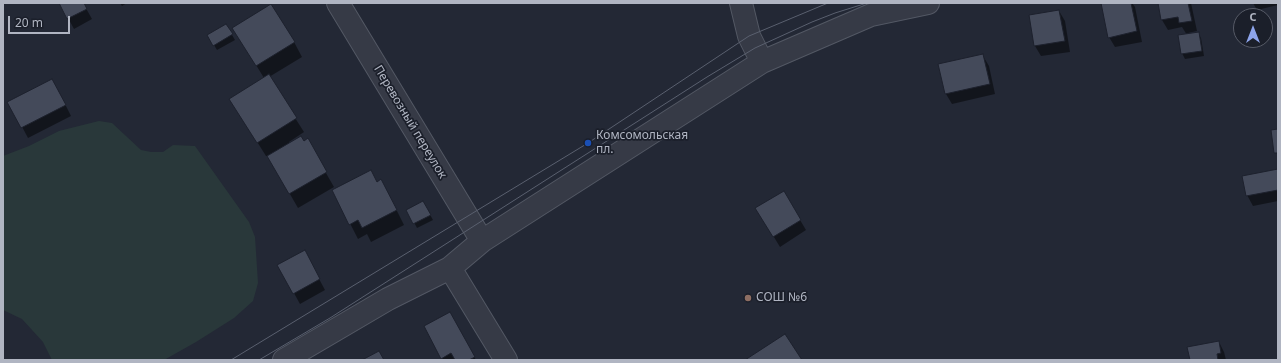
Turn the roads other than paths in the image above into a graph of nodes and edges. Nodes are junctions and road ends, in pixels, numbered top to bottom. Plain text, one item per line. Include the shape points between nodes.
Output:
1 (338, 3) edge
2 (741, 3) edge
3 (928, 3) edge
4 (762, 62) junction
5 (482, 241) junction
6 (450, 268) junction
7 (284, 360) edge
8 (506, 360) edge

1 - 5 street, Перевозный переулок
2 - 4 street via 749,36
3 - 4 street via 871,16
4 - 5 street
5 - 6 street
6 - 7 street via 388,299
6 - 8 street

